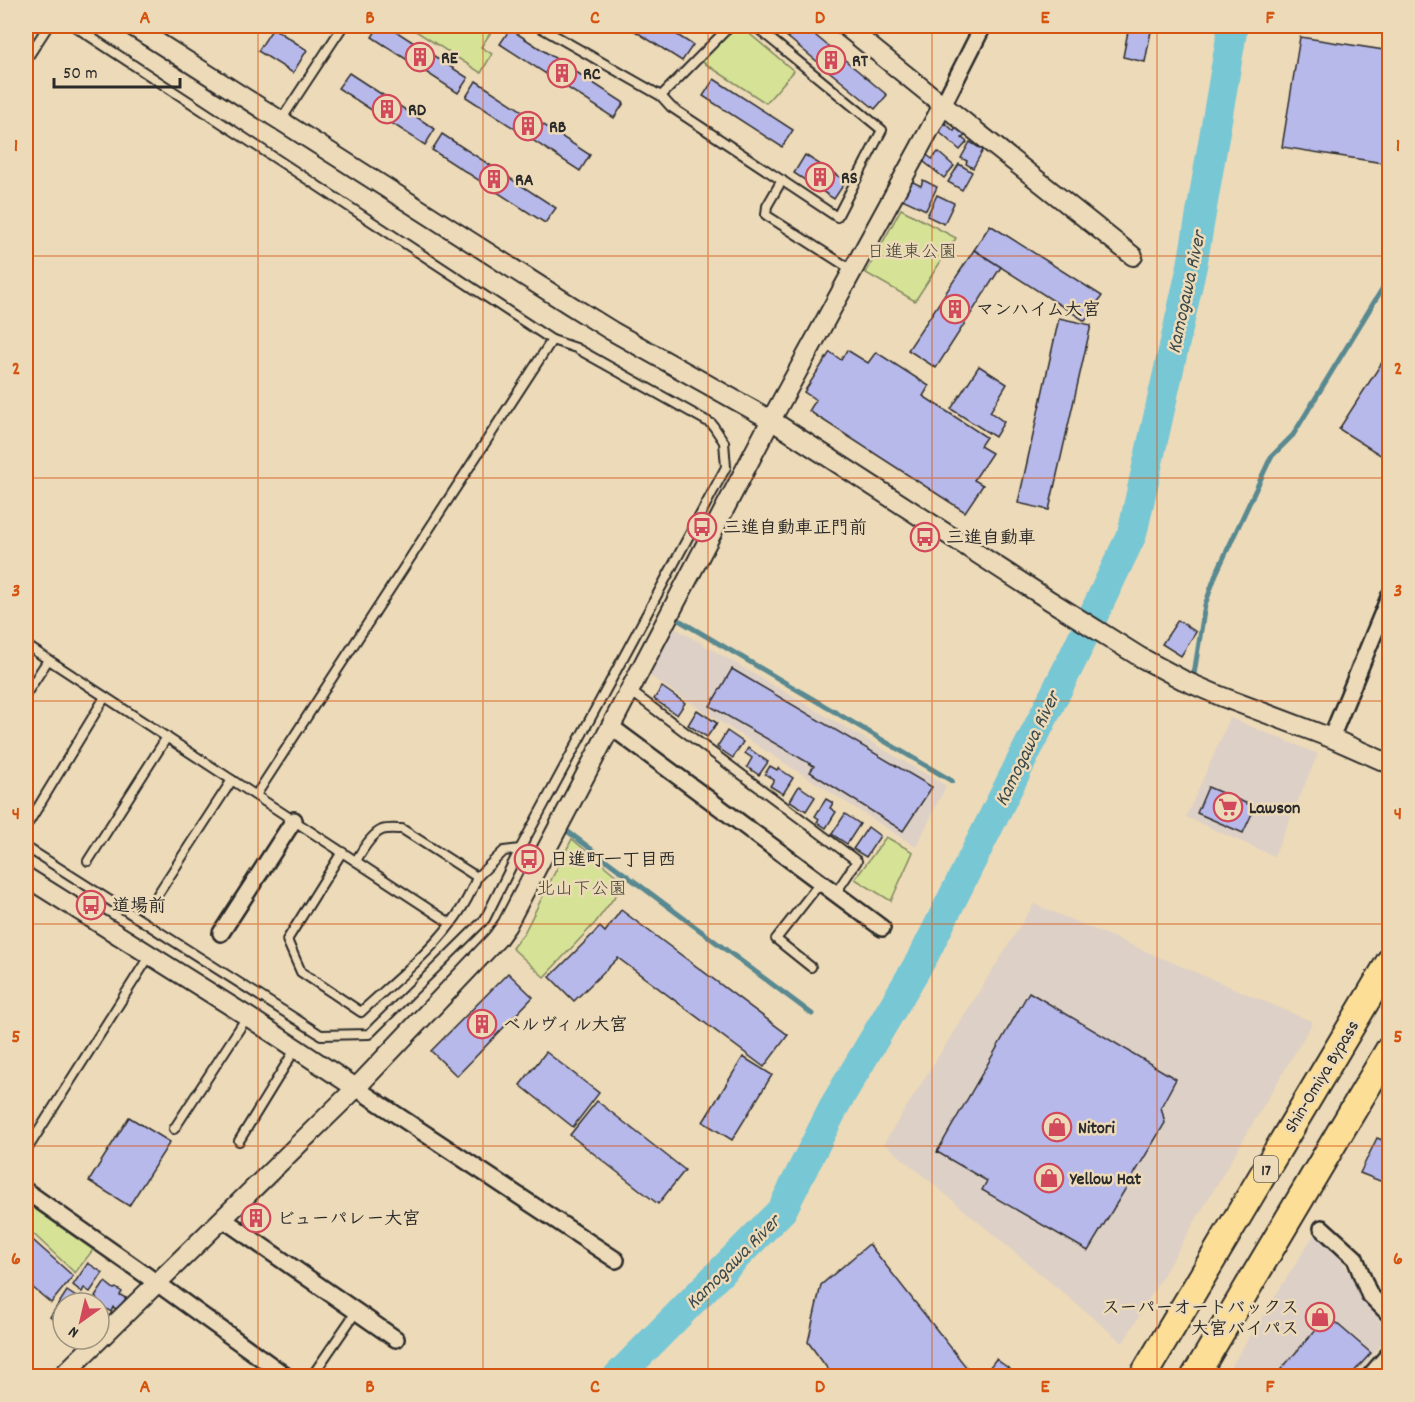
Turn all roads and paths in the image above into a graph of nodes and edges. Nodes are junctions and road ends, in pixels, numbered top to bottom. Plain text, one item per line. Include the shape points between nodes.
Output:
1 (48, 26) edge
2 (74, 26) edge
3 (132, 26) edge
4 (343, 26) edge
5 (538, 26) edge
6 (730, 26) edge
7 (755, 26) edge
8 (845, 26) edge
9 (983, 26) edge
10 (26, 60) edge
11 (661, 96) junction
12 (943, 105) junction
13 (280, 121) junction
14 (782, 180) junction
15 (1133, 256) dead end
16 (852, 270) junction
17 (552, 340) junction
18 (771, 420) junction
19 (1389, 595) edge
20 (26, 645) edge
21 (48, 660) junction
22 (629, 690) junction
23 (26, 694) edge
24 (105, 697) junction
25 (610, 726) junction
26 (167, 737) junction
27 (1331, 738) junction
28 (1389, 764) edge
29 (232, 780) junction
30 (256, 795) junction
31 (294, 820) junction
32 (29, 822) dead end
33 (26, 847) edge
34 (520, 849) junction
35 (342, 852) junction
36 (88, 861) dead end
37 (356, 861) junction
38 (26, 877) edge
39 (477, 877) junction
40 (820, 884) junction
41 (835, 894) junction
42 (156, 897) dead end
43 (450, 923) junction
44 (882, 928) dead end
45 (221, 933) dead end
46 (150, 955) junction
47 (1389, 961) edge
48 (811, 967) dead end
49 (247, 1016) junction
50 (296, 1048) junction
51 (1389, 1048) edge
52 (356, 1088) junction
53 (174, 1129) dead end
54 (239, 1141) dead end
55 (26, 1151) edge
56 (26, 1191) edge
57 (223, 1219) junction
58 (1322, 1228) dead end
59 (616, 1260) dead end
60 (157, 1282) junction
61 (356, 1312) junction
62 (1389, 1315) edge
63 (396, 1339) dead end
64 (1389, 1353) edge
65 (62, 1377) edge
66 (286, 1377) edge
67 (312, 1377) edge
68 (1143, 1377) edge
69 (1196, 1377) edge
70 (1370, 1377) edge

1 - 10 lane
2 - 17 lane
3 - 13 street
4 - 13 lane
5 - 11 lane
6 - 11 lane
7 - 14 lane via 882,130 837,217
8 - 12 street
9 - 12 street
11 - 14 lane via 671,107
12 - 15 street
12 - 16 street
13 - 18 street via 612,331
14 - 16 lane via 766,206 766,215
16 - 18 street
17 - 30 lane
17 - 34 lane via 576,348 711,424 724,442 726,467
18 - 22 street
18 - 27 street via 1140,657 1220,696
19 - 27 street
20 - 21 lane
21 - 23 lane
21 - 24 lane
22 - 25 street
22 - 41 lane via 858,861
24 - 26 lane
24 - 32 lane
25 - 40 street
25 - 52 street via 503,932
26 - 29 lane
26 - 36 lane
27 - 28 street
29 - 30 lane
29 - 42 lane
30 - 31 lane
31 - 35 lane
31 - 45 street
33 - 34 lane via 321,1035 369,1034 485,919
34 - 39 lane via 504,851
35 - 37 lane
35 - 43 lane via 287,940 301,972 361,1012 437,942
37 - 39 lane via 380,830 402,829
37 - 43 lane
38 - 46 street
39 - 43 lane
40 - 41 street
40 - 48 lane via 776,939
41 - 44 street
46 - 49 street
46 - 55 lane
47 - 68 highway, Shin-Omiya Bypass / 17
49 - 50 street
49 - 53 lane
50 - 52 street
50 - 54 lane
51 - 69 highway
52 - 57 street
52 - 59 street
56 - 60 street
57 - 60 street
57 - 61 street
58 - 62 street via 1355,1258 1370,1294
60 - 65 street
60 - 66 street
61 - 63 street
61 - 67 lane
64 - 70 street

